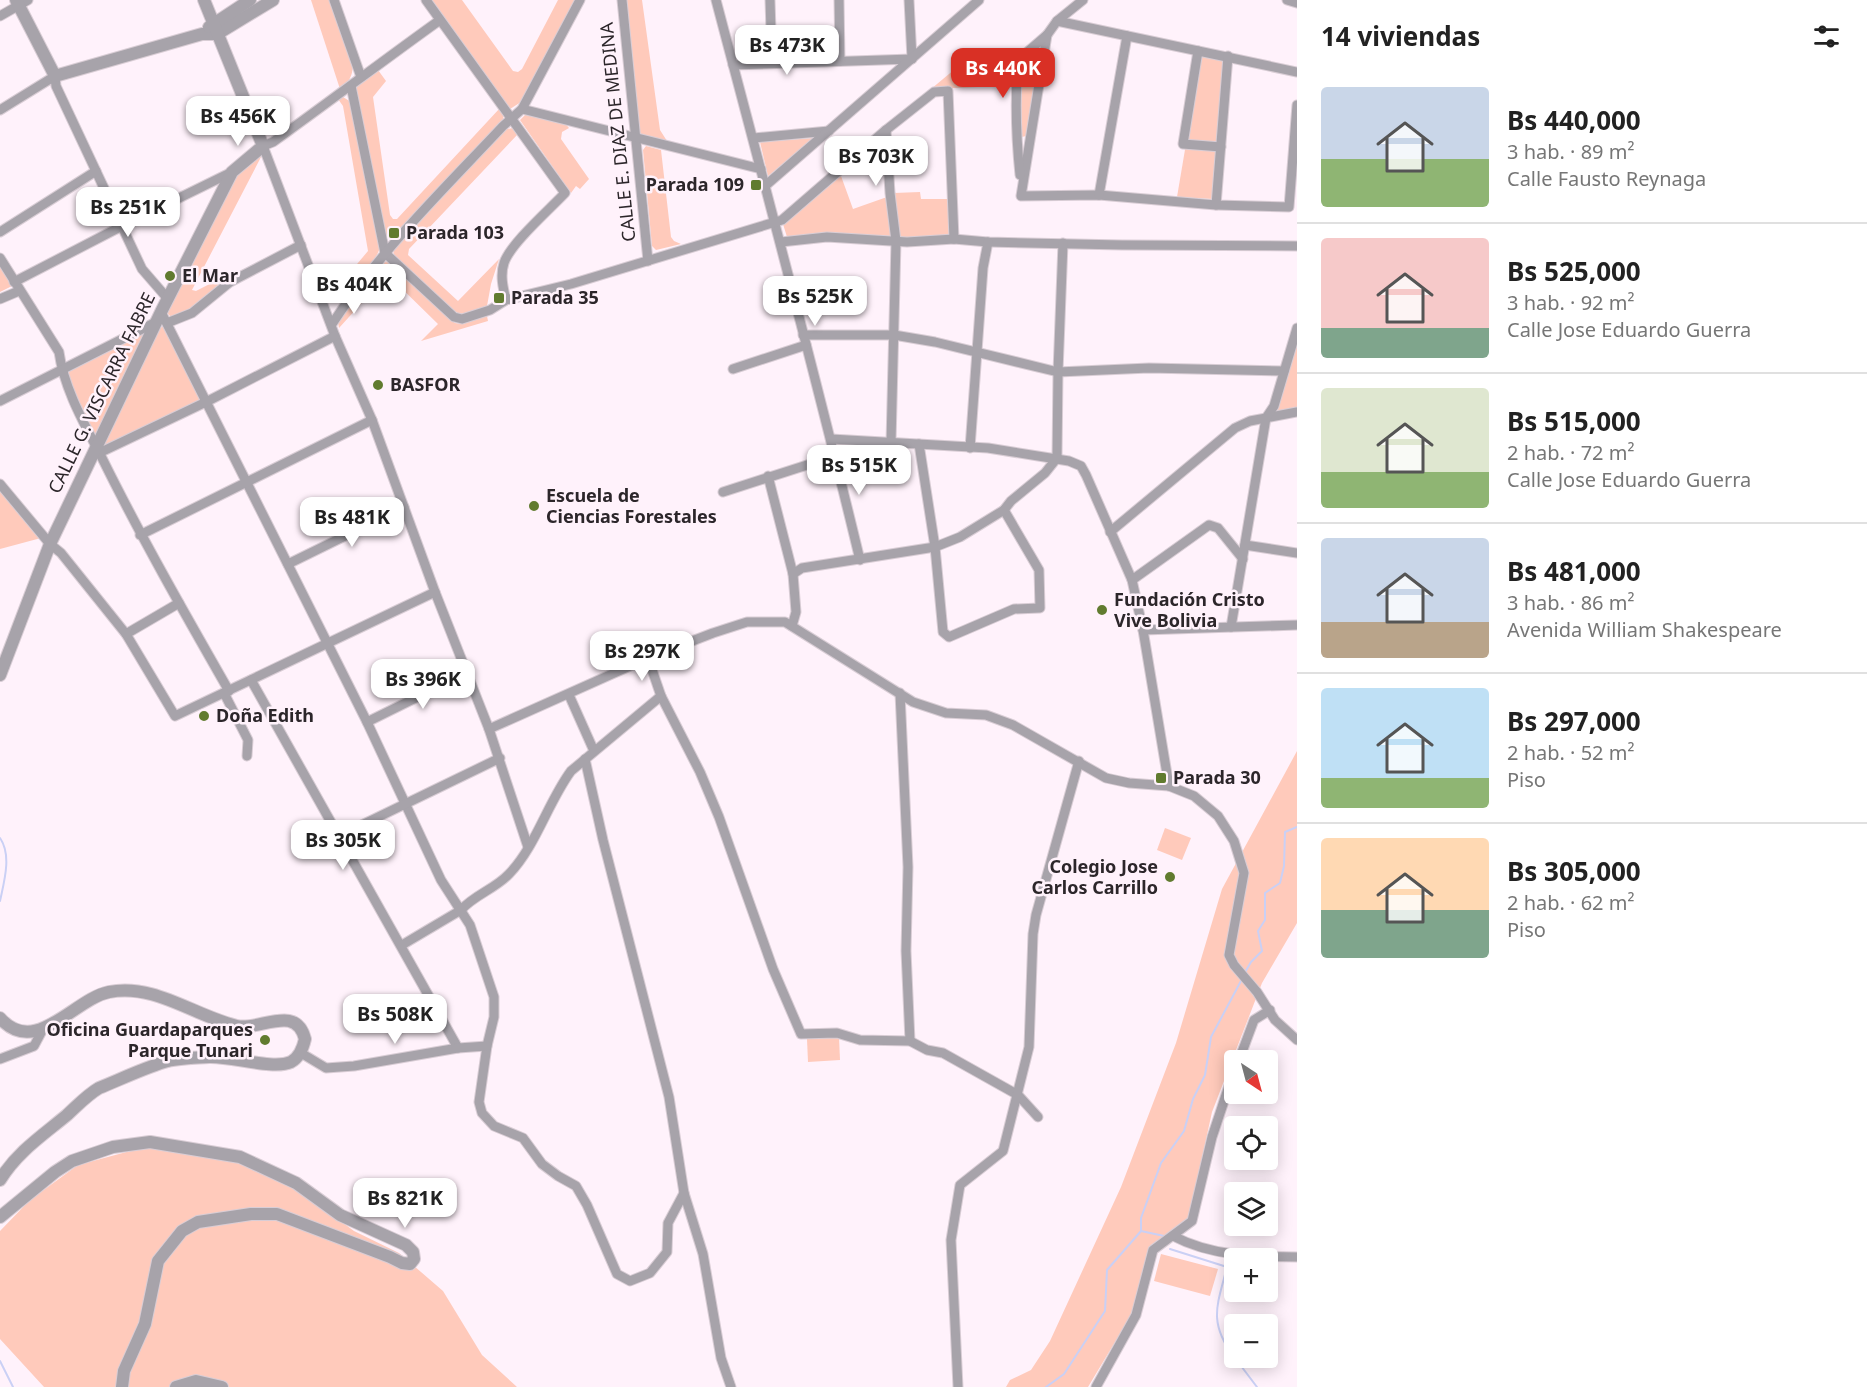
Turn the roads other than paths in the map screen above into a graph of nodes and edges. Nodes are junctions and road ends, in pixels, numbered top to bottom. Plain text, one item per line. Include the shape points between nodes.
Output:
1 (204, 0) edge
2 (250, 0) edge
3 (273, 0) edge
4 (334, 0) edge
5 (426, 0) edge
6 (580, 0) edge
7 (622, 0) edge
8 (716, 0) edge
9 (770, 0) edge
10 (839, 0) edge
11 (909, 0) edge
12 (979, 0) edge
13 (1083, 0) edge
14 (1287, 0) edge
15 (21, 2) edge
16 (1297, 3) edge
17 (0, 16) edge
18 (440, 20) junction
19 (1057, 21) junction
20 (215, 28) junction
21 (1047, 35) junction
22 (1127, 36) junction
23 (1198, 51) junction
24 (1228, 56) junction
25 (912, 59) junction
26 (772, 62) junction
27 (840, 62) junction
28 (733, 65) junction
29 (1297, 72) edge
30 (55, 76) junction
31 (361, 76) junction
32 (351, 87) junction
33 (1297, 105) edge
34 (522, 109) junction
35 (0, 110) edge
36 (512, 118) junction
37 (886, 130) junction
38 (830, 131) junction
39 (634, 137) junction
40 (754, 138) junction
41 (263, 146) junction
42 (1221, 147) junction
43 (761, 169) junction
44 (96, 171) junction
45 (232, 172) junction
46 (765, 186) junction
47 (1022, 192) junction
48 (1099, 195) junction
49 (1216, 205) junction
50 (1293, 208) edge
51 (775, 222) junction
52 (122, 226) junction
53 (0, 232) edge
54 (954, 239) junction
55 (781, 242) junction
56 (896, 242) junction
57 (988, 242) junction
58 (1063, 243) junction
59 (301, 245) junction
60 (1297, 246) edge
61 (385, 253) junction
62 (0, 258) edge
63 (648, 261) junction
64 (17, 287) junction
65 (354, 291) junction
66 (320, 292) junction
67 (0, 298) edge
68 (168, 299) junction
69 (506, 300) junction
70 (162, 319) junction
71 (332, 324) junction
72 (1297, 328) edge
73 (894, 335) junction
74 (335, 336) junction
75 (804, 340) junction
76 (977, 352) junction
77 (61, 369) junction
78 (733, 369) dead end
79 (1284, 371) junction
80 (1058, 372) junction
81 (0, 400) edge
82 (206, 402) junction
83 (1297, 412) edge
84 (1266, 418) junction
85 (372, 420) junction
86 (831, 439) junction
87 (891, 443) junction
88 (919, 444) junction
89 (970, 448) junction
90 (98, 450) junction
91 (836, 456) junction
92 (1057, 458) junction
93 (768, 476) junction
94 (246, 483) junction
95 (0, 484) edge
96 (723, 492) dead end
97 (404, 507) junction
98 (1004, 510) junction
99 (1110, 532) junction
100 (140, 535) junction
101 (50, 544) junction
102 (1245, 545) junction
103 (935, 547) junction
104 (1297, 553) edge
105 (1243, 559) junction
106 (860, 560) junction
107 (288, 564) junction
108 (793, 574) junction
109 (1132, 580) junction
110 (435, 592) junction
111 (179, 603) junction
112 (1297, 625) edge
113 (792, 626) junction
114 (1232, 627) junction
115 (1143, 630) junction
116 (126, 634) junction
117 (327, 644) junction
118 (648, 658) junction
119 (466, 673) junction
120 (0, 675) edge
121 (251, 680) junction
122 (226, 692) junction
123 (900, 693) junction
124 (568, 695) junction
125 (661, 696) junction
126 (367, 722) junction
127 (489, 729) junction
128 (594, 751) junction
129 (247, 756) dead end
130 (500, 758) junction
131 (585, 759) junction
132 (1079, 761) junction
133 (1169, 786) junction
134 (405, 805) junction
135 (339, 836) junction
136 (528, 847) junction
137 (461, 910) junction
138 (402, 945) junction
139 (1269, 1010) junction
140 (0, 1018) edge
141 (42, 1030) junction
142 (1297, 1040) edge
143 (909, 1041) junction
144 (487, 1046) junction
145 (458, 1048) junction
146 (1243, 1050) edge
147 (301, 1053) junction
148 (0, 1059) edge
149 (1018, 1095) junction
150 (1224, 1101) edge
151 (1038, 1117) dead end
152 (0, 1180) edge
153 (684, 1193) junction
154 (0, 1217) edge
155 (1173, 1236) junction
156 (1297, 1257) edge
157 (123, 1387) edge
158 (176, 1387) edge
159 (222, 1387) edge
160 (731, 1387) edge
161 (958, 1387) edge
162 (1096, 1387) edge

1 - 20 street
2 - 20 street
3 - 20 street
4 - 31 street
5 - 18 street
6 - 34 street
7 - 39 street, CALLE E. DIAZ DE MEDINA
8 - 28 street
9 - 26 street
10 - 27 street
11 - 25 street
12 - 25 street
13 - 19 street
14 - 16 street
15 - 17 street
15 - 30 street
18 - 31 street, CALLE G. VISCARRA FABRE
18 - 36 street
19 - 21 street
19 - 22 street
20 - 30 street
20 - 41 street
21 - 47 street
21 - 47 street via 1018,60 1017,142
22 - 23 street
22 - 48 street
23 - 24 street
23 - 42 street via 1183,144
24 - 29 street
24 - 42 street
25 - 27 street
25 - 38 street
26 - 27 street
26 - 28 street
28 - 40 street
30 - 35 street
30 - 44 street via 56,86
31 - 32 street, CALLE G. VISCARRA FABRE
32 - 41 street, CALLE G. VISCARRA FABRE
32 - 61 street
33 - 50 street
34 - 36 street
34 - 39 street
36 - 61 street
36 - 69 street via 565,193 505,260 502,278
37 - 51 street
37 - 54 street via 934,92 948,91
37 - 56 street
38 - 40 street
38 - 46 street
39 - 43 street
39 - 63 street, CALLE E. DIAZ DE MEDINA
40 - 43 street
41 - 45 street, CALLE G. VISCARRA FABRE
41 - 59 street
42 - 49 street
43 - 46 street
44 - 52 street
44 - 53 street
45 - 52 street
45 - 68 street, CALLE G. VISCARRA FABRE
46 - 51 street
47 - 48 street
48 - 49 street
49 - 50 street
51 - 55 street
51 - 63 street
52 - 64 street
52 - 68 street via 142,268
54 - 56 street
54 - 57 street
55 - 56 street via 827,237
55 - 75 street
56 - 73 street
57 - 58 street
57 - 76 street
58 - 60 street
58 - 80 street
59 - 66 street
59 - 70 street via 230,282 192,313
61 - 65 street
61 - 69 street via 458,319 490,310
62 - 64 street
63 - 69 street
64 - 67 street
64 - 77 street via 59,352
65 - 66 street
65 - 71 street
66 - 71 street
68 - 70 street, CALLE G. VISCARRA FABRE
70 - 77 street
70 - 82 street
70 - 90 street, CALLE G. VISCARRA FABRE
71 - 74 street
72 - 79 street
73 - 75 street
73 - 76 street
73 - 87 street
74 - 82 street
74 - 85 street
75 - 78 street
75 - 86 street
76 - 80 street
76 - 89 street
77 - 81 street
77 - 90 street
79 - 80 street via 1149,368
79 - 84 street via 1274,406
80 - 92 street
82 - 90 street
82 - 94 street
83 - 84 street
84 - 99 street via 1236,428
84 - 102 street
85 - 94 street
85 - 97 street
86 - 87 street
86 - 91 street
87 - 88 street
88 - 89 street
88 - 103 street
89 - 92 street
90 - 100 street
90 - 101 street, CALLE G. VISCARRA FABRE
91 - 93 street
91 - 106 street
92 - 98 street
92 - 99 street via 1081,466
93 - 96 street
93 - 108 street
94 - 100 street
94 - 107 street
95 - 101 street
97 - 107 street
97 - 110 street
98 - 103 street via 960,537
98 - 103 street via 1039,570 1040,608 1014,609 949,637 944,632
99 - 109 street
100 - 111 street
101 - 116 street
101 - 120 street, CALLE G. VISCARRA FABRE
102 - 104 street
102 - 105 street
103 - 106 street
105 - 109 street via 1218,528 1209,525
105 - 114 street
106 - 108 street via 802,568
107 - 117 street
108 - 113 street via 796,612
109 - 115 street
110 - 117 street
110 - 119 street
111 - 116 street
111 - 122 street
112 - 114 street
113 - 118 street via 785,622 747,622
113 - 123 street
114 - 115 street
115 - 133 street
116 - 122 street via 175,716
117 - 121 street
117 - 126 street
118 - 124 street
118 - 125 street
119 - 126 street
119 - 127 street
121 - 122 street
121 - 135 street
122 - 129 street via 248,740
123 - 132 street via 913,702 946,713 986,715 1013,725
123 - 143 street via 908,867
124 - 127 street
124 - 128 street
125 - 128 street
125 - 143 street via 719,817 773,969 801,1034 837,1033 860,1040
126 - 134 street
127 - 130 street
128 - 131 street
130 - 134 street
130 - 136 street
131 - 136 street via 562,784
131 - 153 street via 669,1096
132 - 133 street via 1106,777
132 - 149 street via 1036,915 1029,1047
133 - 139 street via 1194,796 1218,816 1234,841 1244,873 1229,955
134 - 135 street
134 - 137 street via 441,880
135 - 138 street
136 - 137 street via 509,874
137 - 138 street
137 - 144 street via 470,925 494,997
138 - 145 street
139 - 142 street
139 - 146 street via 1254,1020
140 - 141 street via 16,1031
141 - 147 street via 95,997 133,990 243,1027 287,1020 303,1033
141 - 148 street via 34,1046
143 - 149 street via 943,1053
144 - 145 street
144 - 153 street via 479,1102 482,1113 494,1126 523,1138 542,1164 576,1186 617,1274 630,1281 650,1273 667,1252 668,1223
145 - 147 street via 326,1068
147 - 152 street via 292,1061 275,1065 211,1057 166,1062 99,1088 42,1134
149 - 151 street
149 - 161 street via 1003,1151 960,1185 951,1240
150 - 155 street via 1192,1221
153 - 160 street via 703,1254 721,1358
154 - 157 street via 72,1161 113,1147 150,1142 240,1157 296,1183 340,1215 406,1245 413,1252 410,1264 402,1263 277,1214 198,1222 182,1231 158,1262 145,1324 124,1371
155 - 156 street via 1213,1252
155 - 162 street via 1153,1250 1136,1316
158 - 159 street via 195,1381

